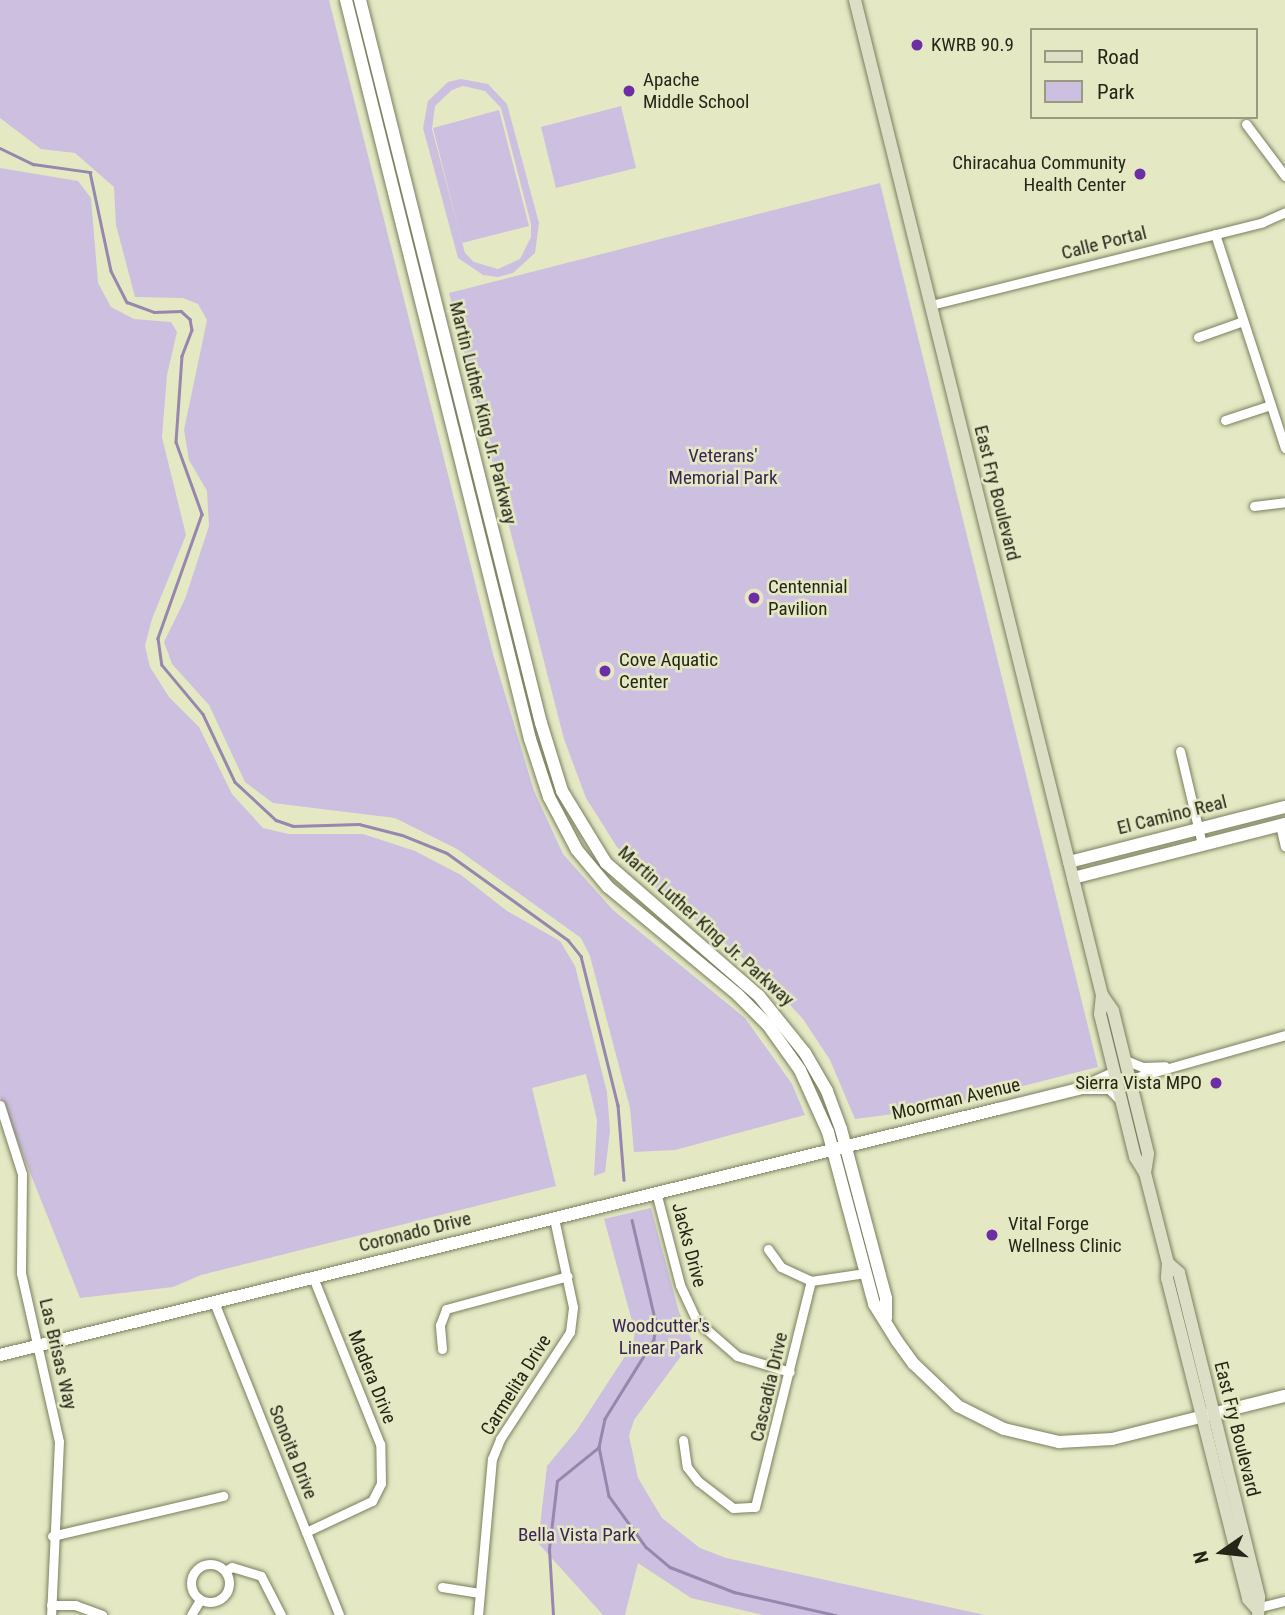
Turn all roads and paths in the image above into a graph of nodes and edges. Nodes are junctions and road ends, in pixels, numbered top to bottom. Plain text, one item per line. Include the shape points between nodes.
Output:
1 (346, 0) edge
2 (360, 0) edge
3 (855, 0) edge
4 (1246, 124) dead end
5 (1285, 176) edge
6 (1285, 212) edge
7 (1215, 234) junction
8 (930, 305) junction
9 (1243, 321) junction
10 (1198, 337) dead end
11 (1271, 405) junction
12 (1225, 420) dead end
13 (1285, 449) edge
14 (1285, 502) edge
15 (1254, 506) dead end
16 (1180, 751) dead end
17 (1285, 807) edge
18 (1282, 824) edge
19 (1198, 828) junction
20 (1202, 844) junction
21 (1285, 846) edge
22 (1069, 862) junction
23 (1073, 878) junction
24 (1102, 995) junction
25 (1285, 1035) edge
26 (1125, 1060) junction
27 (1165, 1066) junction
28 (1114, 1074) junction
29 (1130, 1079) junction
30 (1082, 1088) junction
31 (1120, 1098) junction
32 (0, 1105) edge
33 (839, 1146) junction
34 (1145, 1172) junction
35 (656, 1192) junction
36 (554, 1218) junction
37 (768, 1249) dead end
38 (865, 1273) junction
39 (568, 1276) junction
40 (313, 1278) junction
41 (811, 1281) junction
42 (214, 1302) junction
43 (886, 1318) junction
44 (38, 1346) junction
45 (442, 1349) dead end
46 (0, 1355) edge
47 (790, 1372) junction
48 (1285, 1396) edge
49 (1208, 1416) junction
50 (683, 1440) dead end
51 (223, 1496) dead end
52 (306, 1532) junction
53 (52, 1536) junction
54 (225, 1571) junction
55 (442, 1587) dead end
56 (480, 1593) junction
57 (200, 1600) junction
58 (1285, 1601) edge
59 (51, 1610) edge
60 (1257, 1611) edge
61 (102, 1615) edge
62 (191, 1615) edge
63 (281, 1615) edge
64 (339, 1615) edge
65 (478, 1615) edge

1 - 33 street, Martin Luther King Jr. Parkway via 527,726 549,797 578,849 608,887 768,1025 810,1087
2 - 33 street, Martin Luther King Jr. Parkway via 541,723 562,791 583,831 622,879 782,1020 827,1091
3 - 8 main road, East Fry Boulevard
4 - 5 street
6 - 7 street, Calle Portal
7 - 8 street, Calle Portal
7 - 9 street
8 - 22 main road, East Fry Boulevard
9 - 10 street
9 - 11 street
11 - 12 street
11 - 13 street
14 - 15 street
16 - 19 street
17 - 19 street, El Camino Real
18 - 20 street, El Camino Real
18 - 21 street
19 - 20 street
19 - 22 street, El Camino Real
20 - 23 street, El Camino Real
22 - 23 main road, East Fry Boulevard
23 - 24 main road, East Fry Boulevard
24 - 26 main road, East Fry Boulevard via 1113,1011
24 - 28 main road, East Fry Boulevard via 1100,1014
25 - 27 street
26 - 27 street via 1142,1068
26 - 29 main road, East Fry Boulevard
27 - 29 street
28 - 30 street, Moorman Avenue
28 - 31 main road, East Fry Boulevard
29 - 34 main road, East Fry Boulevard via 1148,1154
30 - 31 street, Moorman Avenue via 1110,1088
30 - 33 street, Moorman Avenue
31 - 34 main road, East Fry Boulevard via 1135,1157
32 - 44 street, Las Brisas Way via 22,1174 20,1256
33 - 35 street, Coronado Drive
33 - 38 street, Martin Luther King Jr. Parkway
33 - 43 street, Martin Luther King Jr. Parkway via 886,1298
34 - 49 main road, East Fry Boulevard via 1168,1263 1179,1273
35 - 36 street, Coronado Drive
35 - 47 street, Jacks Drive via 680,1285 697,1321 737,1356
36 - 39 street, Carmelita Drive
36 - 40 street, Coronado Drive
37 - 41 street via 781,1267
38 - 41 street
38 - 43 street, Martin Luther King Jr. Parkway via 874,1304
39 - 45 street via 446,1310 440,1325
39 - 56 street, Carmelita Drive via 573,1307 570,1332 500,1439 492,1460
40 - 42 street, Coronado Drive
40 - 52 street, Madera Drive via 380,1444 381,1483 372,1501
41 - 47 street, Cascadia Drive
42 - 44 street, Coronado Drive
42 - 52 street, Sonoita Drive
43 - 49 street via 932,1384 958,1406 1004,1429 1083,1443
44 - 46 street, Coronado Drive
44 - 53 street, Las Brisas Way via 59,1441
47 - 50 street, Cascadia Drive via 760,1501 740,1511 716,1497 687,1467
48 - 49 street
49 - 60 main road, East Fry Boulevard via 1259,1597
51 - 53 street
52 - 64 street, Sonoita Drive
53 - 59 street, Las Brisas Way
54 - 57 street via 229,1583 224,1596 212,1603
54 - 57 street via 215,1564 193,1573 191,1587
54 - 63 street via 233,1567 261,1576
55 - 56 street
56 - 65 street, Carmelita Drive
57 - 62 street
58 - 60 street
59 - 61 street via 75,1605

